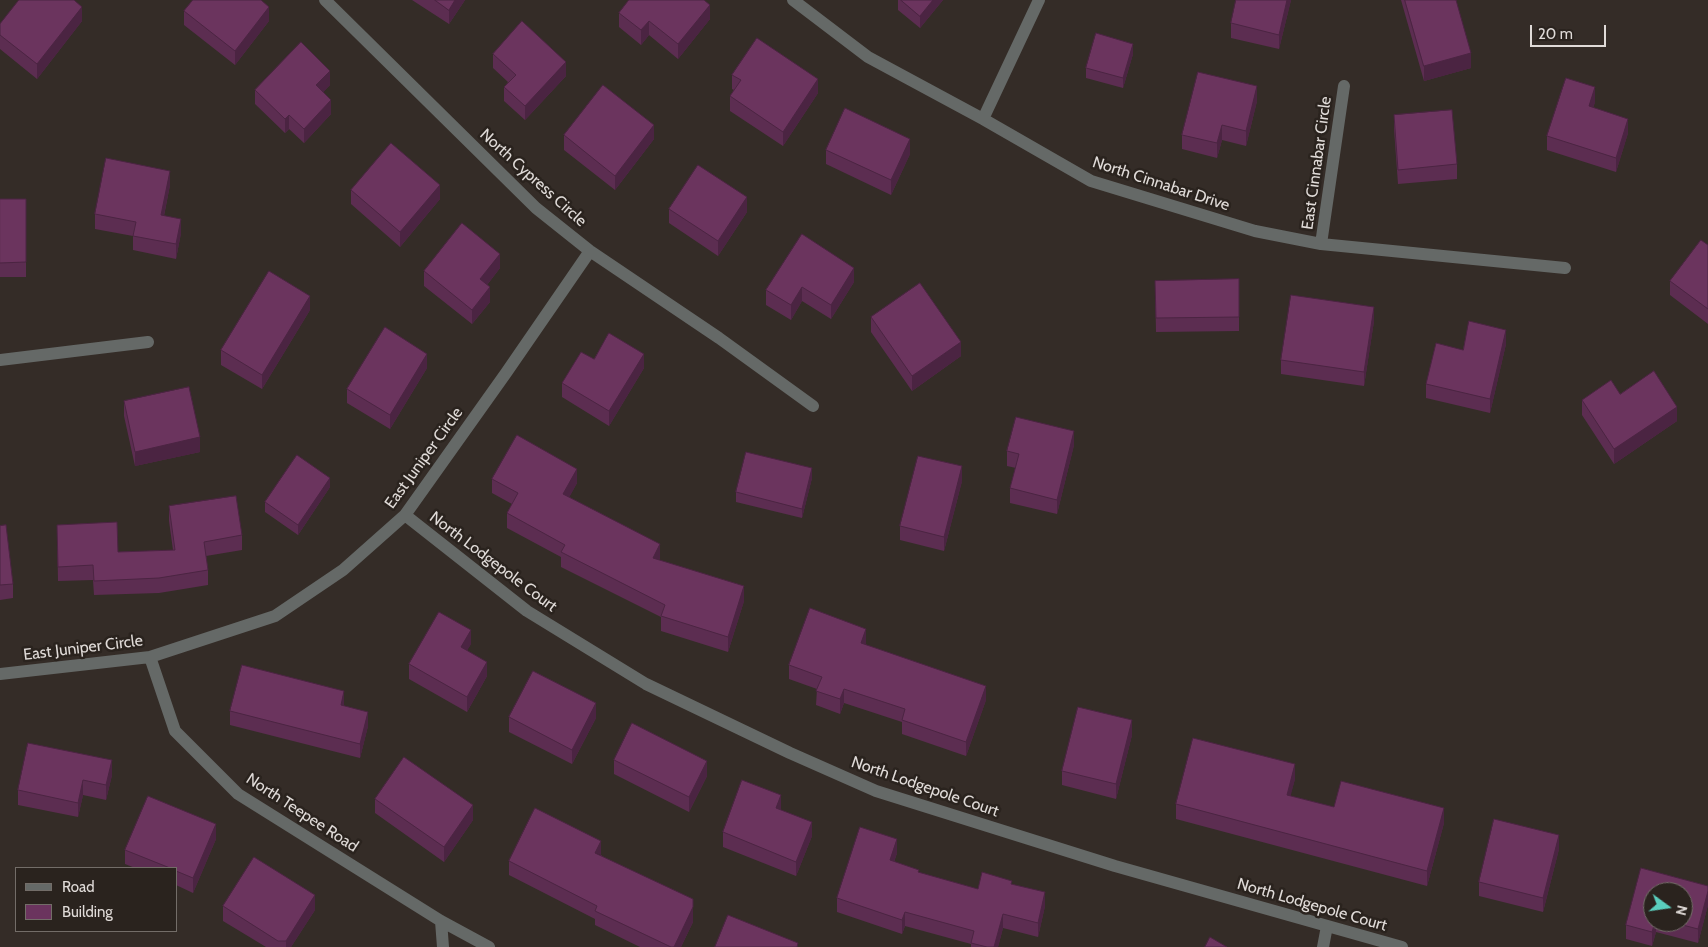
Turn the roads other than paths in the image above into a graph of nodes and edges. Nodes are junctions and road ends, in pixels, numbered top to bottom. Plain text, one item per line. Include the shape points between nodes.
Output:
1 (326, 0) edge
2 (793, 0) edge
3 (1039, 0) edge
4 (1344, 86) dead end
5 (983, 119) junction
6 (1321, 244) junction
7 (590, 251) junction
8 (1565, 268) dead end
9 (148, 342) dead end
10 (0, 360) edge
11 (813, 406) dead end
12 (405, 516) junction
13 (150, 657) junction
14 (0, 674) edge
15 (441, 921) junction
16 (1327, 926) junction
17 (442, 947) edge
18 (489, 947) edge
19 (1323, 947) edge
20 (1402, 947) edge

1 - 7 street, North Cypress Circle via 536,208
2 - 5 street, North Cinnabar Drive via 868,57
3 - 5 street
4 - 6 street, East Cinnabar Circle
5 - 6 street, North Cinnabar Drive via 1091,181 1255,231
6 - 8 street, North Cinnabar Drive
7 - 11 street, North Cypress Circle
7 - 12 street, East Juniper Circle
9 - 10 street
12 - 13 street, East Juniper Circle via 343,570 275,616
12 - 16 street, North Lodgepole Court via 527,611 646,684 798,757 876,791 1115,866
13 - 14 street, East Juniper Circle
13 - 15 street, North Teepee Road via 175,731 238,794
15 - 17 street
15 - 18 street, North Teepee Road
16 - 19 street
16 - 20 street, North Lodgepole Court

